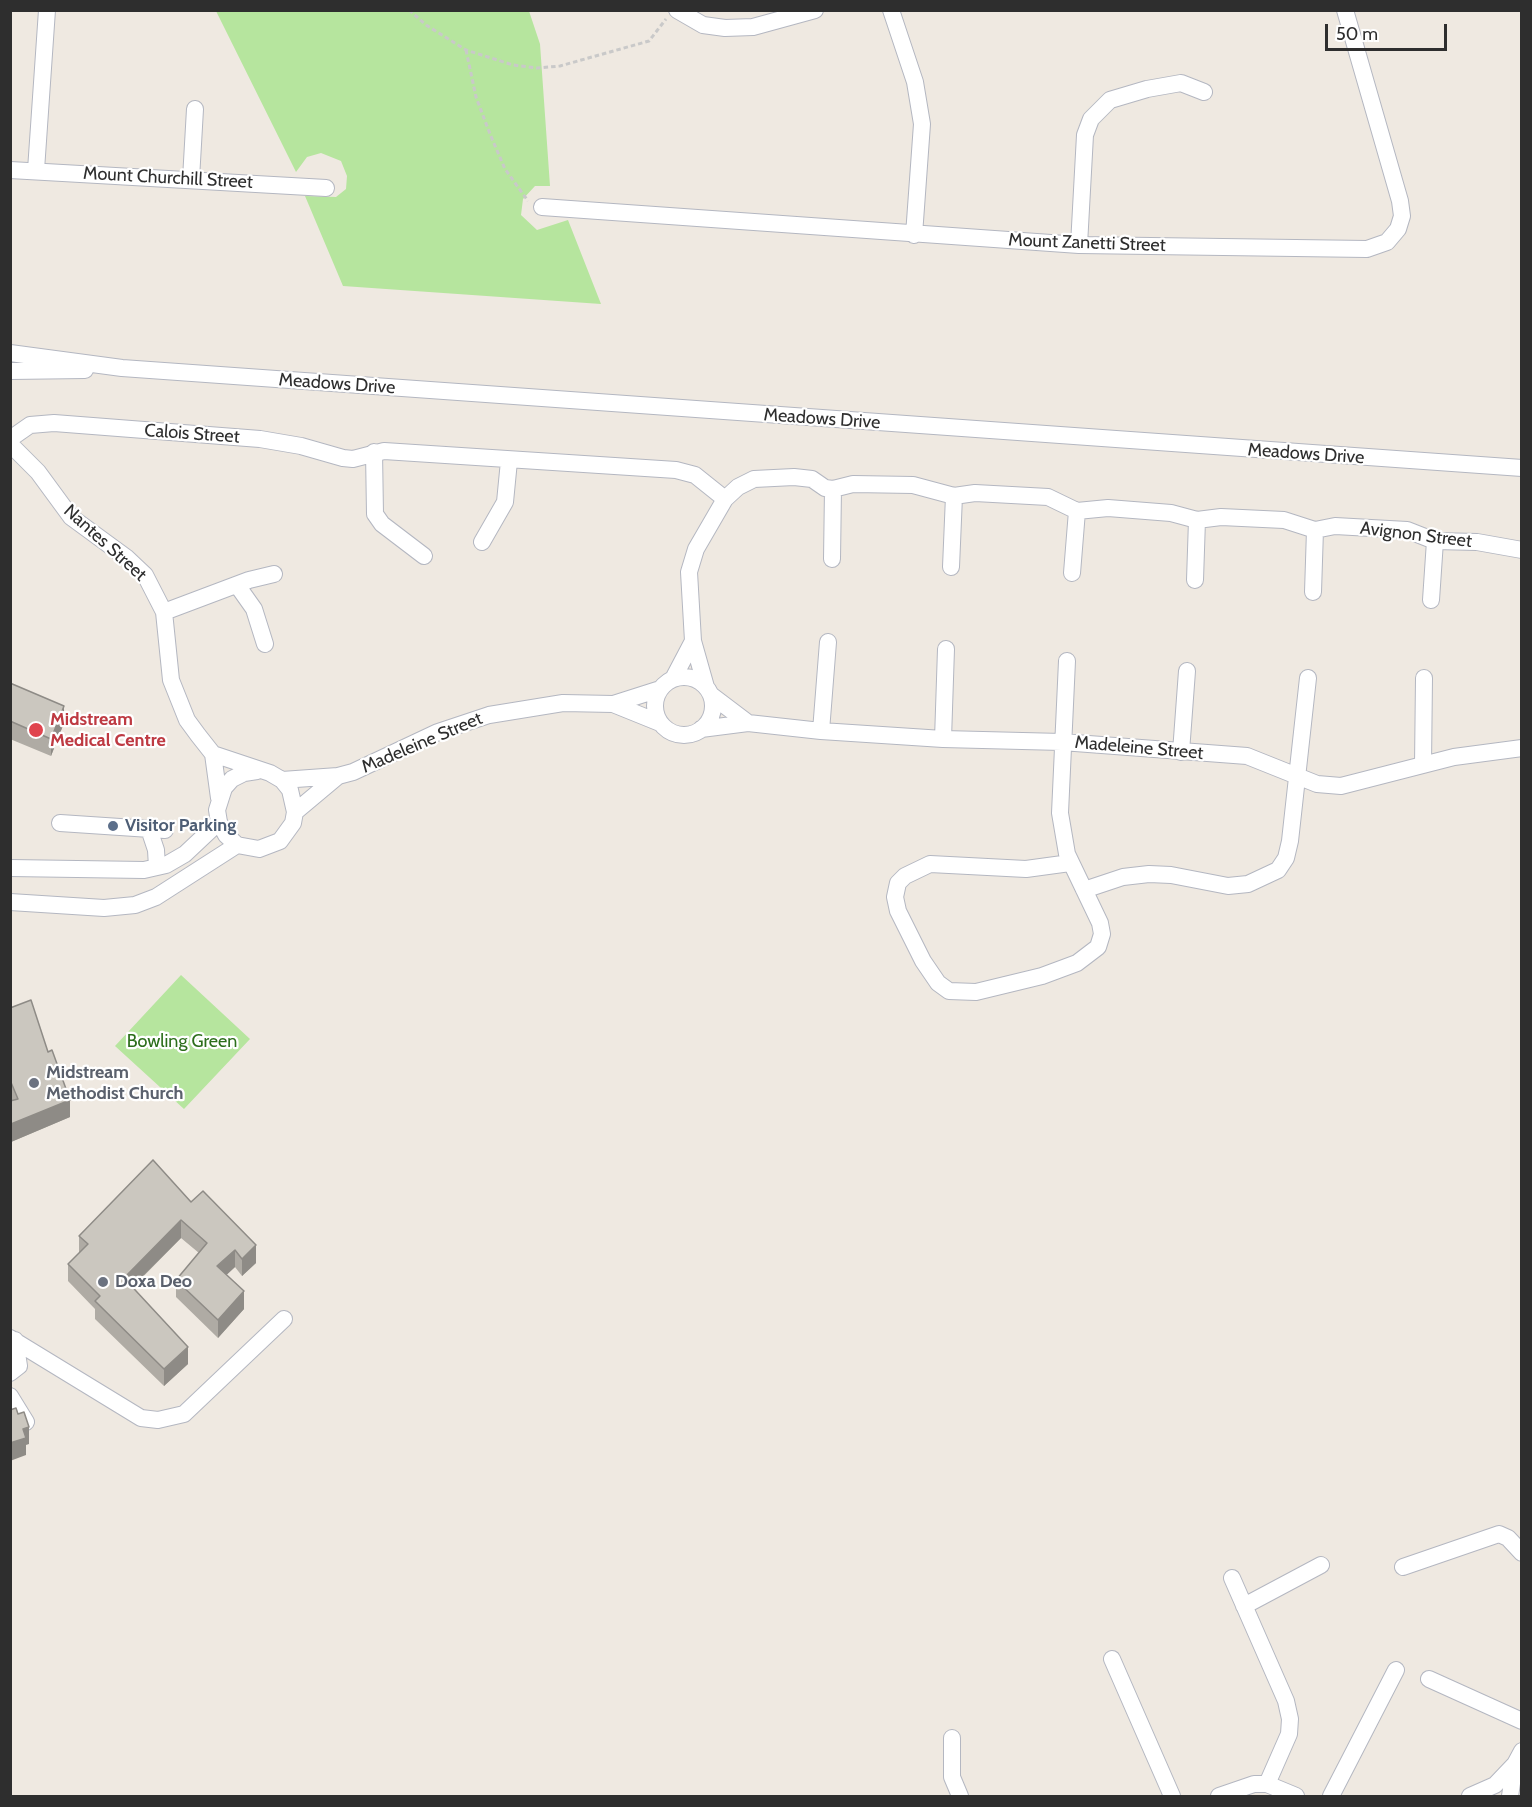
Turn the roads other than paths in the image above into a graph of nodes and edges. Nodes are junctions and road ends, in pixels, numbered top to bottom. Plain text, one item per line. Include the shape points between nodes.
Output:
1 (47, 10) edge
2 (674, 10) edge
3 (815, 10) edge
4 (891, 10) edge
5 (1345, 10) edge
6 (1204, 92) dead end
7 (195, 109) dead end
8 (10, 170) edge
9 (36, 170) junction
10 (191, 180) junction
11 (326, 188) dead end
12 (542, 207) road end
13 (914, 235) junction
14 (1079, 245) junction
15 (10, 353) edge
16 (122, 368) junction
17 (10, 371) edge
18 (10, 439) edge
19 (10, 444) edge
20 (374, 452) junction
21 (509, 461) junction
22 (1521, 468) edge
23 (832, 489) junction
24 (954, 496) junction
25 (725, 500) junction
26 (1077, 511) junction
27 (1197, 520) junction
28 (1315, 530) junction
29 (1435, 541) junction
30 (482, 542) dead end
31 (1521, 550) edge
32 (424, 556) dead end
33 (832, 559) dead end
34 (951, 567) dead end
35 (1071, 573) dead end
36 (274, 574) dead end
37 (1195, 580) dead end
38 (237, 585) junction
39 (1313, 592) dead end
40 (1431, 600) dead end
41 (164, 612) junction
42 (693, 641) junction
43 (828, 642) dead end
44 (265, 644) dead end
45 (946, 650) dead end
46 (1067, 661) dead end
47 (1187, 671) dead end
48 (1308, 678) dead end
49 (1424, 678) dead end
50 (666, 684) junction
51 (708, 691) junction
52 (613, 704) junction
53 (660, 723) junction
54 (748, 723) junction
55 (701, 729) junction
56 (821, 731) junction
57 (942, 739) junction
58 (1062, 742) junction
59 (1521, 748) edge
60 (1181, 752) junction
61 (213, 754) junction
62 (1423, 765) junction
63 (257, 771) junction
64 (338, 776) junction
65 (1296, 777) junction
66 (282, 780) junction
67 (219, 798) junction
68 (295, 812) junction
69 (219, 822) junction
70 (60, 824) dead end
71 (237, 845) junction
72 (1070, 863) junction
73 (157, 867) junction
74 (10, 868) edge
75 (1084, 890) junction
76 (10, 903) edge
77 (284, 1319) dead end
78 (13, 1339) edge
79 (10, 1373) edge
80 (10, 1396) edge
81 (26, 1422) edge
82 (1521, 1553) edge
83 (1321, 1564) dead end
84 (1403, 1567) dead end
85 (1232, 1578) dead end
86 (1244, 1606) junction
87 (1112, 1659) dead end
88 (1396, 1670) dead end
89 (1429, 1679) dead end
90 (1521, 1721) edge
91 (952, 1738) dead end
92 (1518, 1758) edge
93 (1267, 1784) junction
94 (1226, 1795) edge
95 (960, 1797) edge
96 (1172, 1797) edge
97 (1296, 1797) edge
98 (1331, 1797) edge
99 (1470, 1797) edge
100 (1510, 1797) edge

1 - 9 street
2 - 3 street via 703,25 725,28 753,27
4 - 13 street via 915,82 921,124
5 - 14 street, Mount Zanetti Street via 1400,201 1402,216 1388,242 1367,249
6 - 14 street via 1181,83 1147,89 1110,100 1091,119 1085,135
7 - 10 street
8 - 9 street, Mount Churchill Street
9 - 10 street, Mount Churchill Street
10 - 11 street, Mount Churchill Street
12 - 13 street, Mount Zanetti Street
13 - 14 street, Mount Zanetti Street
15 - 16 street, Meadows Drive
16 - 17 street, Meadows Drive
16 - 22 street, Meadows Drive
18 - 20 street, Calois Street via 30,425 43,423 260,440 300,446 343,459
19 - 41 street, Nantes Street via 38,472 71,517 145,575
20 - 21 street, Calois Street
20 - 32 street via 375,514 382,524
21 - 25 street, Calois Street via 676,470 695,475
21 - 30 street via 505,502
23 - 24 street via 853,484 913,485
23 - 25 street via 812,480 773,477 746,483
23 - 33 street
24 - 26 street via 975,493 1048,497
24 - 34 street
25 - 42 street via 696,549 689,572
26 - 27 street, Avignon Street via 1108,508 1171,513
26 - 35 street
27 - 28 street, Avignon Street via 1284,520
27 - 37 street
28 - 29 street, Avignon Street via 1335,526 1407,530
28 - 39 street
29 - 31 street, Avignon Street via 1477,542
29 - 40 street
36 - 38 street
38 - 41 street
38 - 44 street via 254,609
41 - 61 street, Nantes Street via 171,680 187,720
42 - 50 street
42 - 51 street
43 - 56 street
45 - 57 street
46 - 58 street
47 - 60 street
48 - 65 street
49 - 62 street
50 - 51 street, Madeleine Street via 689,677
50 - 52 street, Madeleine Street
50 - 53 street via 654,705
51 - 54 street, Madeleine Street
51 - 55 street via 712,714
52 - 53 street, Madeleine Street
52 - 64 street, Madeleine Street via 563,703 489,715 438,732
53 - 55 street, Madeleine Street via 675,734
54 - 55 street, Madeleine Street
54 - 56 street, Madeleine Street
56 - 57 street, Madeleine Street
57 - 58 street, Madeleine Street
58 - 60 street, Madeleine Street
58 - 72 street via 1060,813
59 - 62 street, Madeleine Street
60 - 65 street, Madeleine Street via 1247,756
61 - 63 street
61 - 67 street, Nantes Street
62 - 65 street, Madeleine Street via 1341,786
63 - 66 street, Madeleine Street
63 - 67 street via 232,779
64 - 66 street, Madeleine Street
64 - 68 street, Madeleine Street
65 - 75 street via 1286,858 1266,879 1228,886 1149,874 1123,877
66 - 68 street via 290,790
67 - 69 street
68 - 71 street, Madeleine Street via 288,833 270,847 248,849
69 - 71 street
69 - 73 street via 185,854
70 - 73 street via 157,830
71 - 76 street via 145,903 124,908
72 - 75 street
72 - 75 street via 1026,869 930,864 898,883 898,911 938,983 949,991 976,992 1042,976 1077,963 1098,947 1100,923
73 - 74 street
77 - 78 street via 184,1414 158,1420 141,1418
78 - 79 street via 19,1366
80 - 81 street
82 - 84 street via 1499,1534
83 - 86 street
85 - 86 street
86 - 93 street via 1286,1701 1290,1719 1289,1734
87 - 96 street
88 - 98 street
89 - 90 street
91 - 95 street via 952,1777
92 - 99 street via 1491,1789
92 - 100 street
93 - 94 street via 1254,1784
93 - 97 street

